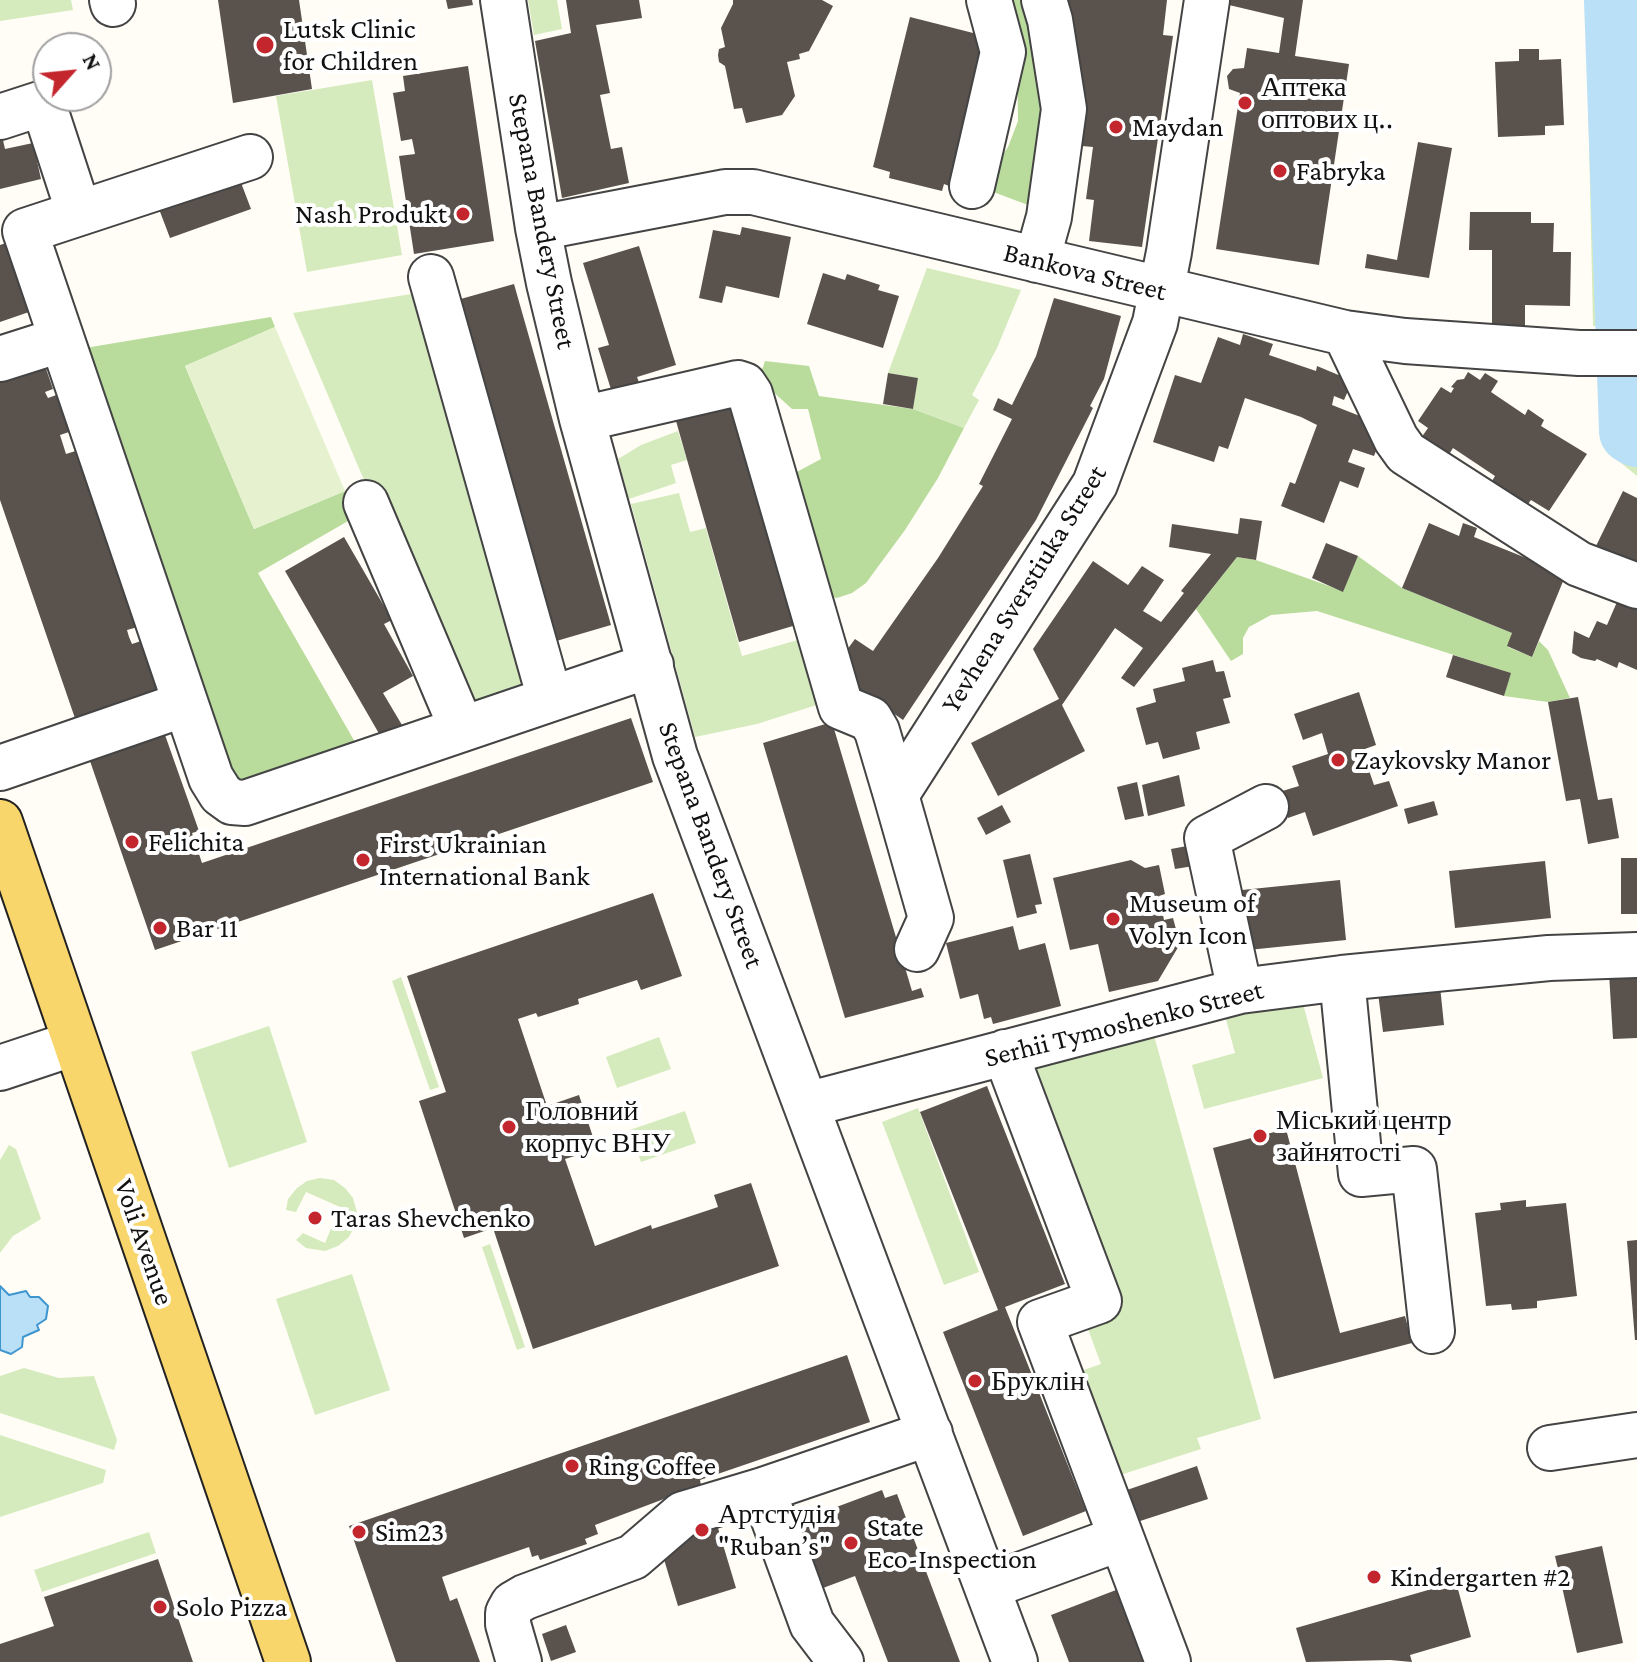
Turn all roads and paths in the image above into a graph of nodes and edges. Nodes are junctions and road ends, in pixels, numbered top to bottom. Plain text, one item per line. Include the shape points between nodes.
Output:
1 (503, 0) edge
2 (989, 0) edge
3 (1044, 0) edge
4 (1207, 0) edge
5 (0, 117) edge
6 (250, 157) dead end
7 (972, 186) dead end
8 (79, 213) junction
9 (538, 228) junction
10 (1037, 260) junction
11 (431, 277) dead end
12 (1162, 291) junction
13 (1345, 333) junction
14 (60, 340) junction
15 (1624, 354) edge
16 (0, 359) edge
17 (582, 419) junction
18 (366, 503) dead end
19 (1637, 586) edge
20 (651, 665) junction
21 (550, 699) junction
22 (185, 704) junction
23 (462, 729) junction
24 (0, 768) edge
25 (896, 795) junction
26 (1266, 807) dead end
27 (0, 822) edge
28 (917, 949) dead end
29 (1637, 955) edge
30 (1342, 978) junction
31 (1240, 991) junction
32 (75, 1043) junction
33 (1005, 1052) junction
34 (0, 1068) edge
35 (806, 1105) junction
36 (1432, 1331) dead end
37 (930, 1433) junction
38 (1637, 1435) edge
39 (1550, 1448) dead end
40 (763, 1490) junction
41 (1121, 1538) junction
42 (987, 1587) junction
43 (288, 1662) edge
44 (519, 1662) edge
45 (841, 1662) edge
46 (1015, 1662) edge
47 (1168, 1662) edge

1 - 9 street, Stepana Bandery Street
2 - 7 street via 1003,52
3 - 10 street via 1064,109 1049,217
4 - 12 street, Yevhena Sverstiuka Street
5 - 8 street via 43,103
6 - 8 street
8 - 14 street via 25,231
9 - 10 street, Bankova Street via 725,192 753,192
9 - 17 street, Stepana Bandery Street
10 - 12 street, Bankova Street
11 - 21 street
12 - 13 street, Bankova Street
12 - 25 street, Yevhena Sverstiuka Street via 1095,484
13 - 15 street, Bankova Street
13 - 19 street via 1406,453 1579,564
14 - 16 street
14 - 22 street
17 - 20 street, Stepana Bandery Street
17 - 25 street via 744,385 841,707 870,719
18 - 23 street
20 - 21 street
20 - 35 street, Stepana Bandery Street via 675,756
21 - 23 street
22 - 23 street via 211,778 232,802 245,803
22 - 24 street
25 - 28 street via 931,918
26 - 31 street via 1207,838
27 - 32 main road, Voli Avenue
29 - 30 street, Serhii Tymoshenko Street
30 - 31 street, Serhii Tymoshenko Street
30 - 36 street via 1361,1174 1414,1169
31 - 33 street, Serhii Tymoshenko Street
32 - 34 street
32 - 43 main road, Voli Avenue
33 - 35 street, Serhii Tymoshenko Street
33 - 41 street via 1099,1301 1040,1322
35 - 37 street, Stepana Bandery Street
37 - 40 street
37 - 42 street, Stepana Bandery Street
38 - 39 street
40 - 44 street via 683,1514 633,1557 513,1604 508,1624
40 - 45 street via 812,1624
41 - 42 street
41 - 47 street
42 - 46 street, Stepana Bandery Street

